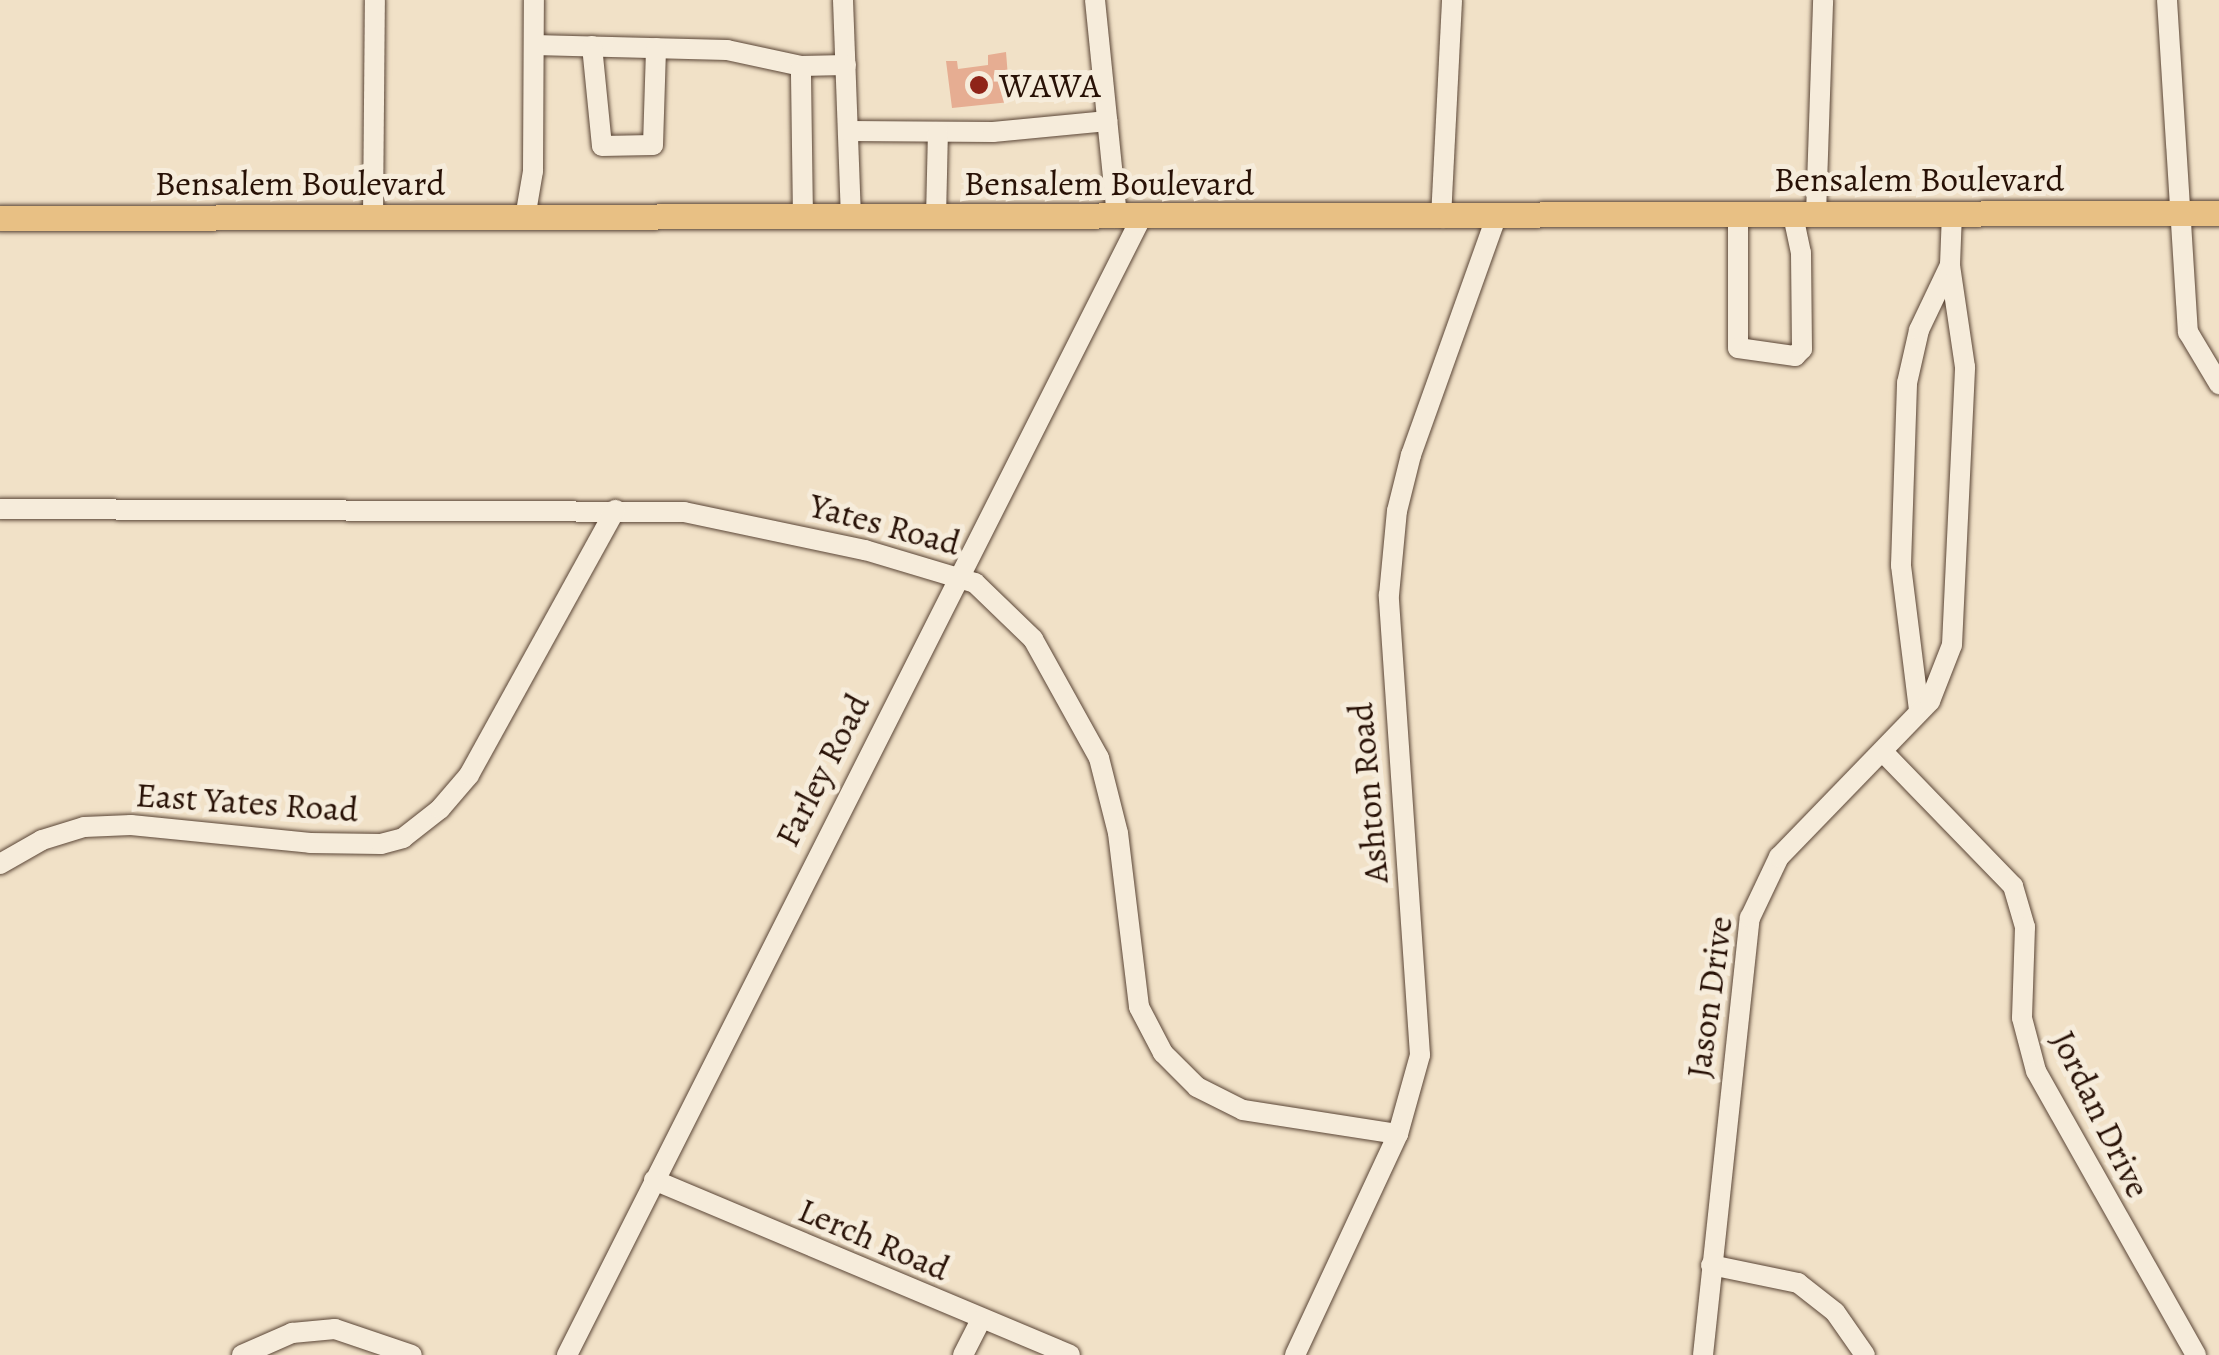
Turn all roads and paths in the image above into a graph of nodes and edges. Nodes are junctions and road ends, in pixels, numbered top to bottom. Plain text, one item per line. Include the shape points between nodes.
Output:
1 (376, 0) edge
2 (534, 0) edge
3 (843, 0) edge
4 (1095, 0) edge
5 (1452, 0) edge
6 (1823, 0) edge
7 (2167, 0) edge
8 (534, 44) junction
9 (592, 46) junction
10 (656, 48) junction
11 (846, 64) junction
12 (801, 66) junction
13 (1106, 121) junction
14 (848, 131) junction
15 (938, 132) junction
16 (2181, 213) junction
17 (2219, 213) edge
18 (1952, 214) junction
19 (1804, 215) junction
20 (1738, 216) junction
21 (1496, 217) junction
22 (0, 218) edge
23 (373, 218) junction
24 (526, 218) junction
25 (803, 218) junction
26 (851, 218) junction
27 (936, 218) junction
28 (1129, 218) junction
29 (1441, 218) junction
30 (1950, 265) junction
31 (2219, 384) edge
32 (0, 509) edge
33 (615, 510) junction
34 (959, 577) junction
35 (1919, 710) junction
36 (1885, 754) junction
37 (0, 864) edge
38 (1398, 1134) junction
39 (654, 1180) junction
40 (1711, 1265) junction
41 (981, 1320) junction
42 (242, 1355) edge
43 (412, 1355) edge
44 (567, 1355) edge
45 (963, 1355) edge
46 (1070, 1355) edge
47 (1295, 1355) edge
48 (1702, 1355) edge
49 (1865, 1355) edge
50 (2196, 1355) edge

1 - 23 street
2 - 8 street
3 - 11 street
4 - 13 street
5 - 29 street
6 - 19 street
7 - 16 street
8 - 9 street
8 - 24 street
9 - 10 street
9 - 10 street via 602,146 654,145
10 - 12 street via 726,50
11 - 12 street
11 - 14 street
12 - 25 street
13 - 15 street
13 - 28 street
14 - 15 street
14 - 26 street
15 - 27 street
16 - 17 main road, Bensalem Boulevard
16 - 18 main road, Bensalem Boulevard
16 - 31 street via 2188,332
18 - 19 main road, Bensalem Boulevard
18 - 30 street, Jason Drive
19 - 20 main road, Bensalem Boulevard
19 - 20 street via 1802,349 1795,356 1738,348
20 - 21 main road, Bensalem Boulevard
21 - 29 main road, Bensalem Boulevard
21 - 38 street, Ashton Road via 1428,403 1397,512 1390,648 1420,1054
22 - 23 main road, Bensalem Boulevard
23 - 24 main road, Bensalem Boulevard
24 - 25 main road, Bensalem Boulevard
25 - 26 main road, Bensalem Boulevard
26 - 27 main road, Bensalem Boulevard
27 - 28 main road, Bensalem Boulevard
28 - 29 main road, Bensalem Boulevard
28 - 34 street, Farley Road
30 - 35 street, Jason Drive via 1920,330 1907,383 1901,565
30 - 35 street, Jason Drive via 1965,366 1955,621 1941,678
32 - 33 street, Yates Road
33 - 34 street, Yates Road via 738,519
33 - 37 street, East Yates Road via 469,774 404,838 310,843 131,825 84,827 42,840
34 - 38 street, Yates Road via 994,596 1032,639 1099,758 1118,833 1139,1007 1163,1053 1197,1087 1243,1110
34 - 39 street, Farley Road
35 - 36 street, Jason Drive
36 - 40 street, Jason Drive via 1779,857 1750,918
36 - 50 street, Jordan Drive via 2013,886 2025,927 2022,1018 2031,1059
38 - 47 street, Ashton Road
39 - 41 street, Lerch Road
39 - 44 street, Farley Road
40 - 48 street, Jason Drive
40 - 49 street via 1798,1283 1835,1312
41 - 45 street
41 - 46 street, Lerch Road
42 - 43 street via 292,1332 335,1329

